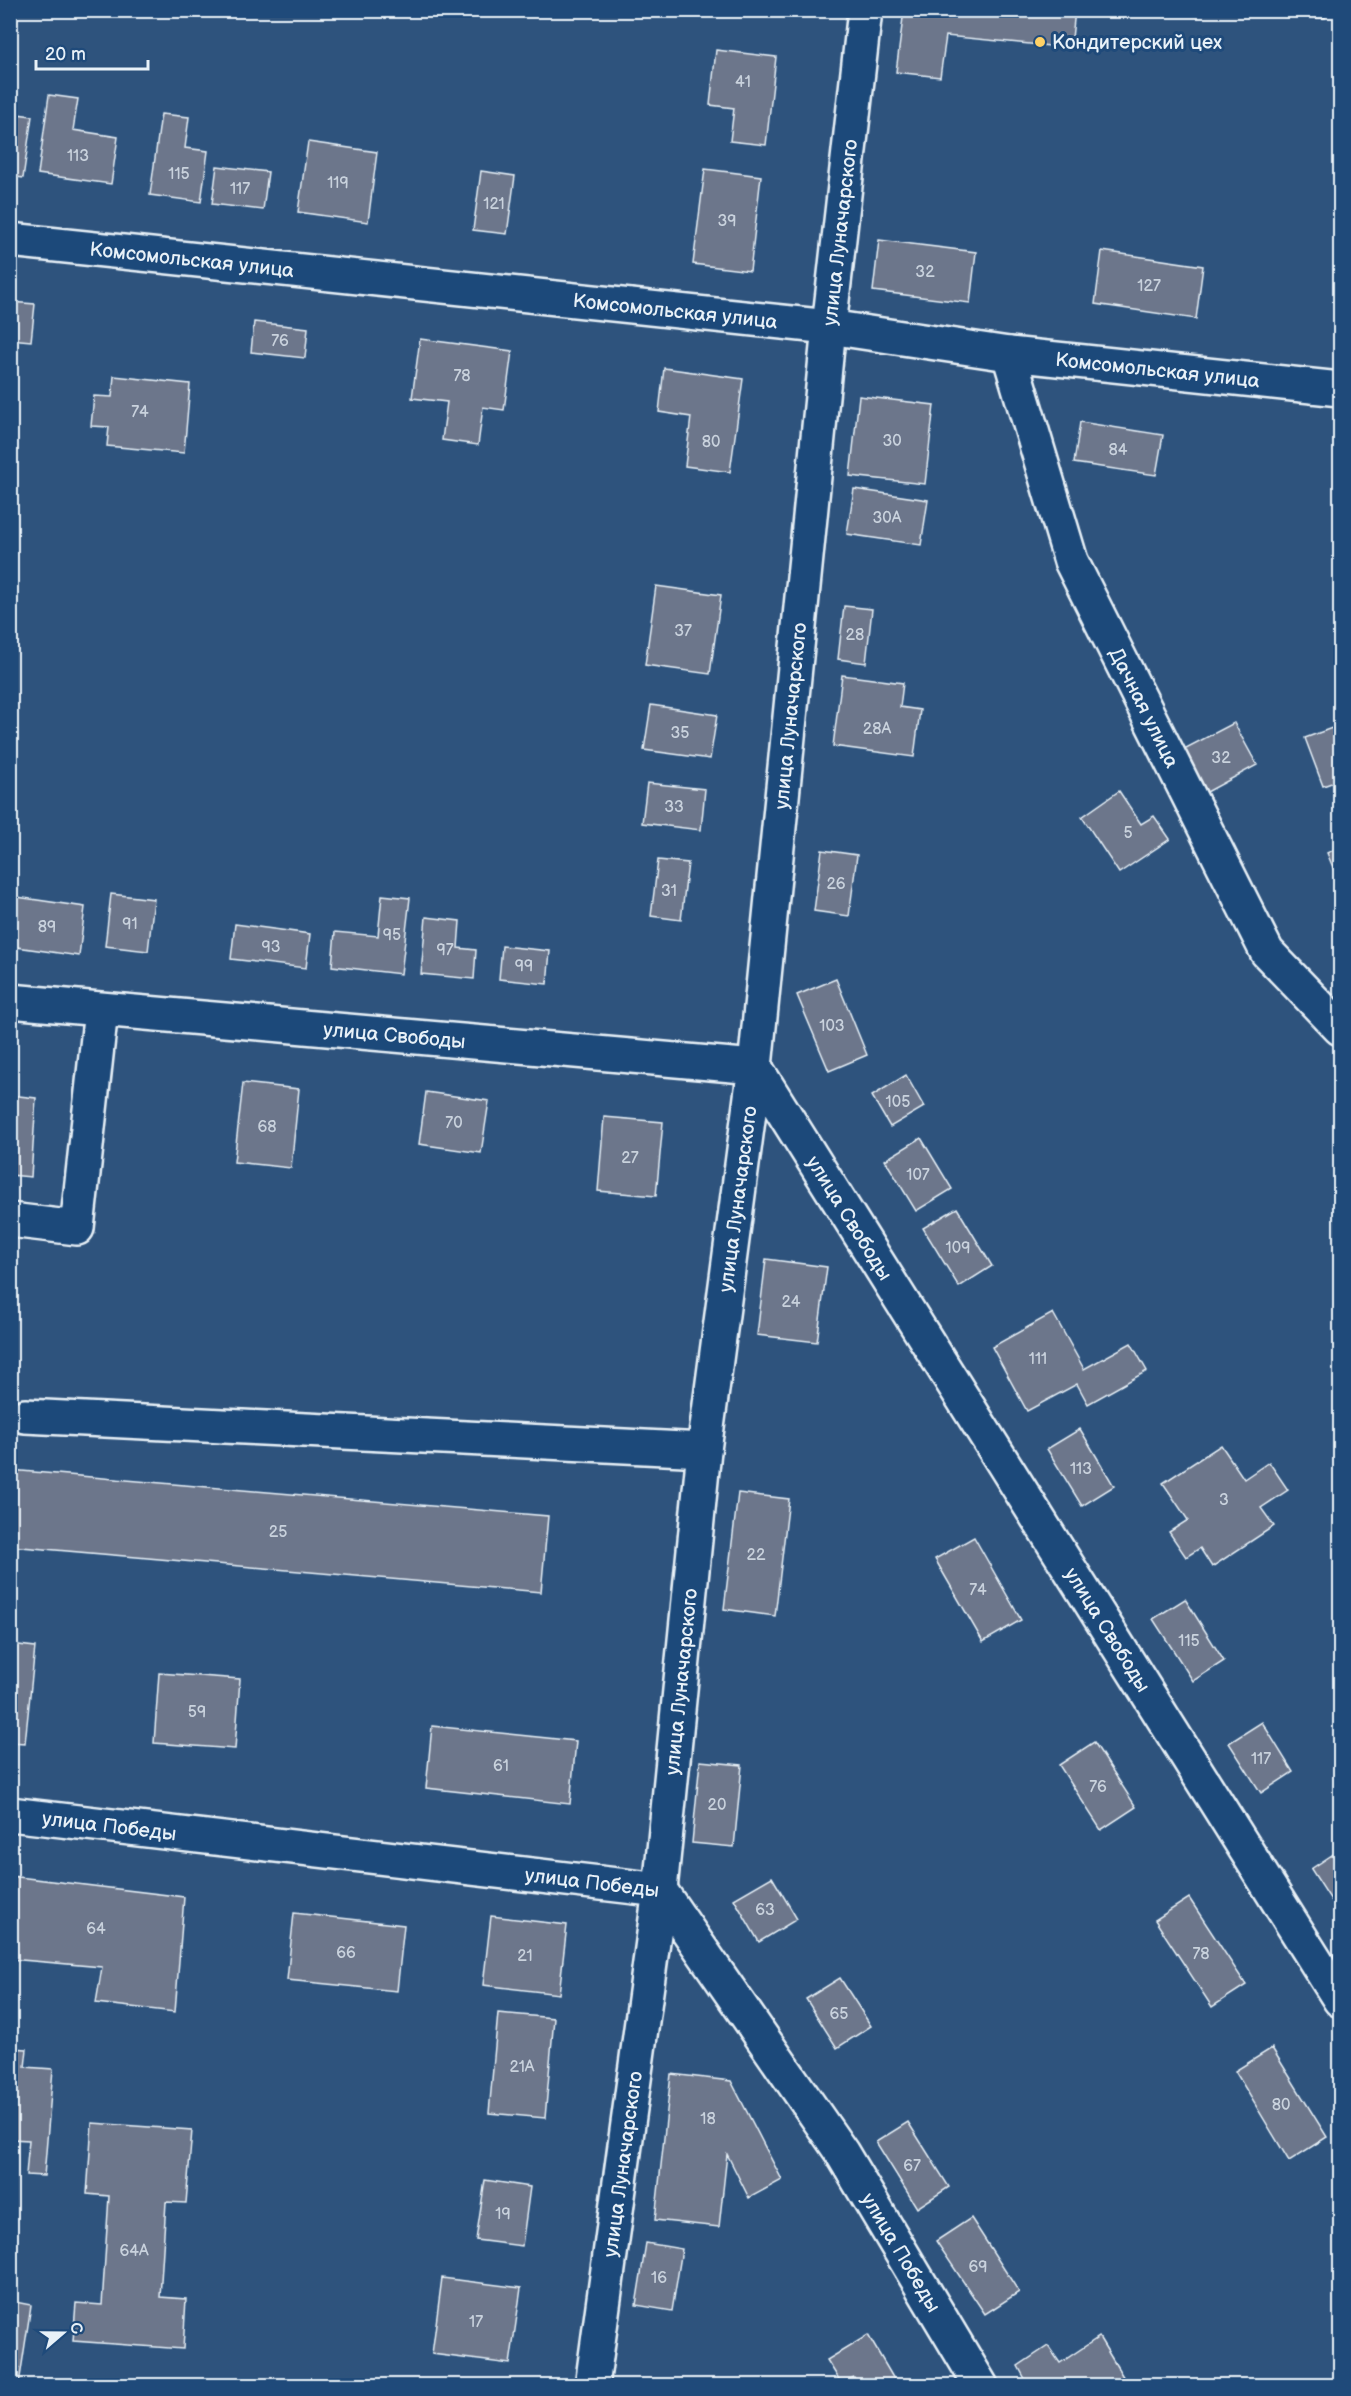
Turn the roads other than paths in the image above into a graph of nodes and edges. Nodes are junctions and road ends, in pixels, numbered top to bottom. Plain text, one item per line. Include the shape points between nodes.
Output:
1 (865, 10) edge
2 (10, 240) edge
3 (829, 327) junction
4 (1009, 354) junction
5 (1341, 389) edge
6 (10, 1001) edge
7 (101, 1010) junction
8 (1341, 1028) edge
9 (755, 1067) junction
10 (10, 1220) edge
11 (25, 1416) dead end
12 (704, 1450) junction
13 (10, 1814) edge
14 (660, 1890) junction
15 (1341, 2000) edge
16 (592, 2385) edge
17 (981, 2385) edge

1 - 3 street, улица Луначарского
2 - 3 street, Комсомольская улица
3 - 4 street, Комсомольская улица
3 - 9 street, улица Луначарского
4 - 5 street, Комсомольская улица
4 - 8 street, Дачная улица via 1071,561 1267,952
6 - 7 street, улица Свободы
7 - 9 street, улица Свободы
7 - 10 street via 77,1228
9 - 12 street, улица Луначарского
9 - 15 street, улица Свободы
11 - 12 street
12 - 14 street, улица Луначарского
13 - 14 street, улица Победы
14 - 16 street, улица Луначарского
14 - 17 street, улица Победы via 842,2153

